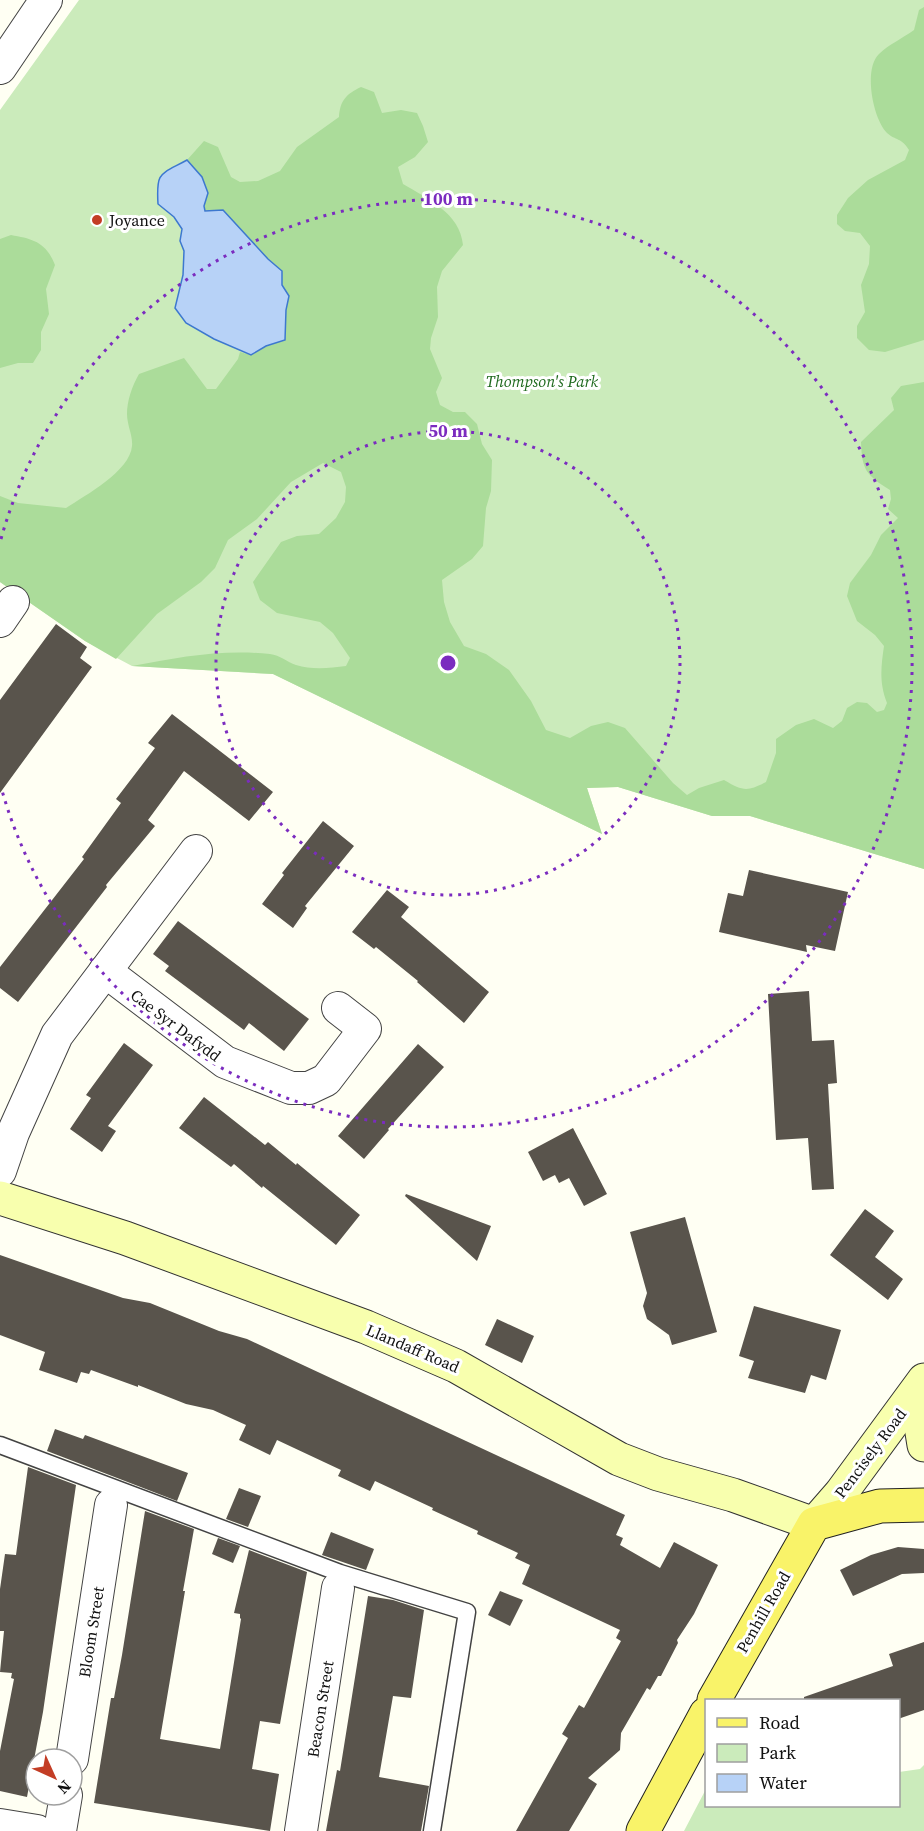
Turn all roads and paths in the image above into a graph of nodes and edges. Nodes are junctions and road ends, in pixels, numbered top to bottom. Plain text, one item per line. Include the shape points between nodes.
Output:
1 (38, 2) edge
2 (0, 68) edge
3 (196, 851) dead end
4 (105, 971) junction
5 (338, 1008) dead end
6 (0, 1170) edge
7 (0, 1198) edge
8 (924, 1380) edge
9 (924, 1398) edge
10 (0, 1445) edge
11 (924, 1445) edge
12 (112, 1497) junction
13 (924, 1505) edge
14 (814, 1524) junction
15 (339, 1580) junction
16 (715, 1699) edge
17 (705, 1716) edge
18 (74, 1747) edge
19 (64, 1807) edge
20 (0, 1825) edge
21 (37, 1831) edge
22 (60, 1831) edge
23 (301, 1831) edge
24 (432, 1831) edge
25 (643, 1831) edge

1 - 2 street
3 - 4 street
4 - 5 street, Cae Syr Dafydd via 225,1062 291,1088 309,1088 326,1080 365,1029
4 - 6 street via 57,1035
7 - 14 main road, Llandaff Road via 125,1238 366,1327 456,1366 619,1459
8 - 14 main road, Pencisely Road
9 - 11 main road, Pencisely Road via 920,1420
10 - 12 lane
12 - 15 lane
12 - 18 street, Bloom Street
13 - 14 main road via 880,1506
14 - 16 main road, Penhill Road
15 - 23 street, Beacon Street
15 - 24 lane via 467,1612
17 - 25 main road
19 - 22 street
20 - 21 street

